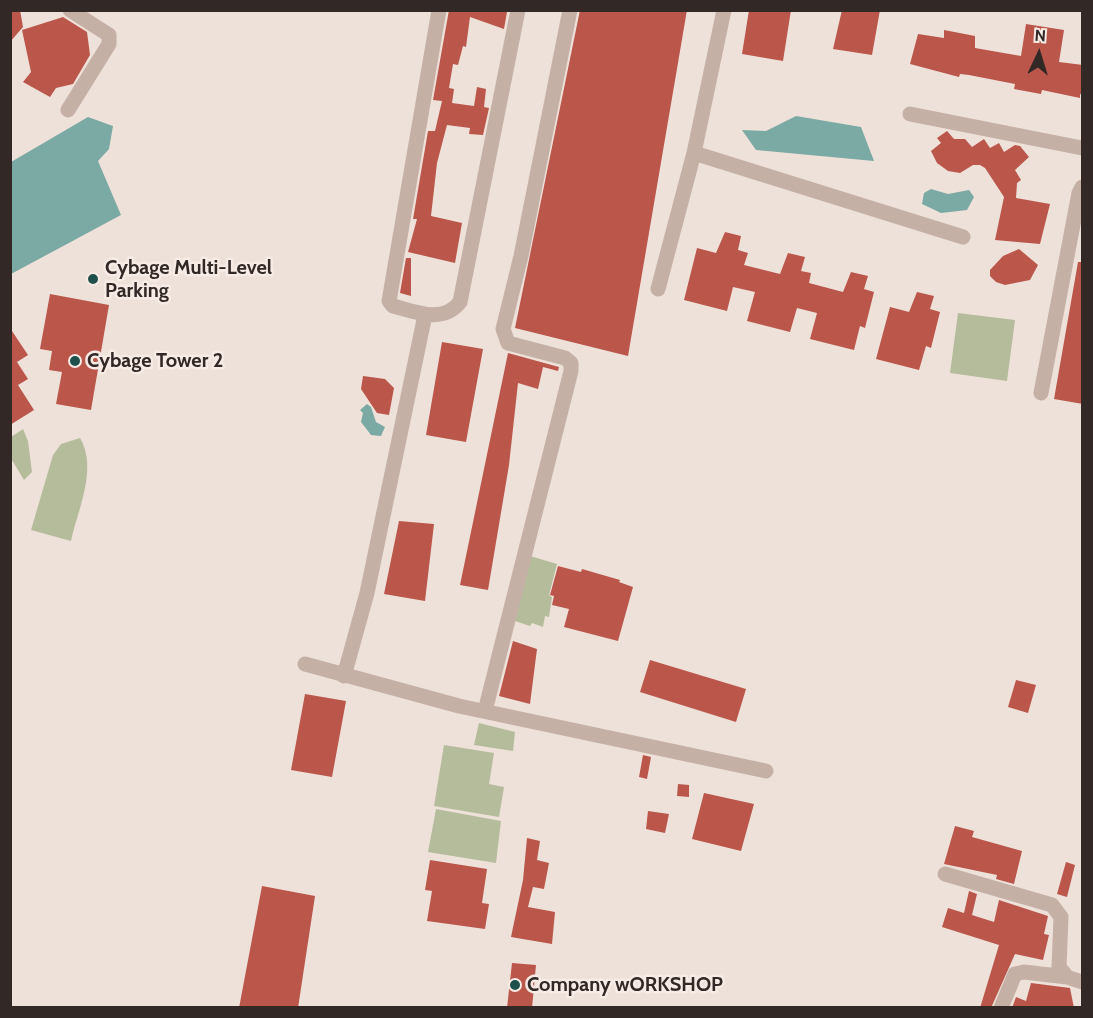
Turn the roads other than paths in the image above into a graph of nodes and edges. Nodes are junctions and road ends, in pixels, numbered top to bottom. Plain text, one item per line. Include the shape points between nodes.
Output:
1 (70, 10) edge
2 (438, 10) edge
3 (518, 10) edge
4 (570, 10) edge
5 (724, 10) edge
6 (68, 110) dead end
7 (910, 114) dead end
8 (1083, 148) edge
9 (694, 153) junction
10 (1083, 187) edge
11 (963, 237) dead end
12 (658, 289) dead end
13 (425, 315) junction
14 (1041, 393) dead end
15 (305, 664) dead end
16 (344, 676) junction
17 (485, 711) junction
18 (766, 771) dead end
19 (945, 874) dead end
20 (1067, 977) junction
21 (1083, 982) edge
22 (1002, 1008) edge

1 - 6 street via 108,35 109,45
2 - 13 street via 389,301 393,306
3 - 13 street via 460,302 444,314
4 - 17 street via 521,256 502,329 508,343 565,358 571,363 571,371
5 - 9 street
7 - 8 street
9 - 11 street
9 - 12 street
10 - 14 street via 1078,193
13 - 16 street via 367,593
15 - 16 street
16 - 17 street
17 - 18 street
19 - 20 street via 1052,905 1061,917 1059,967
20 - 21 street
20 - 22 street via 1015,974

